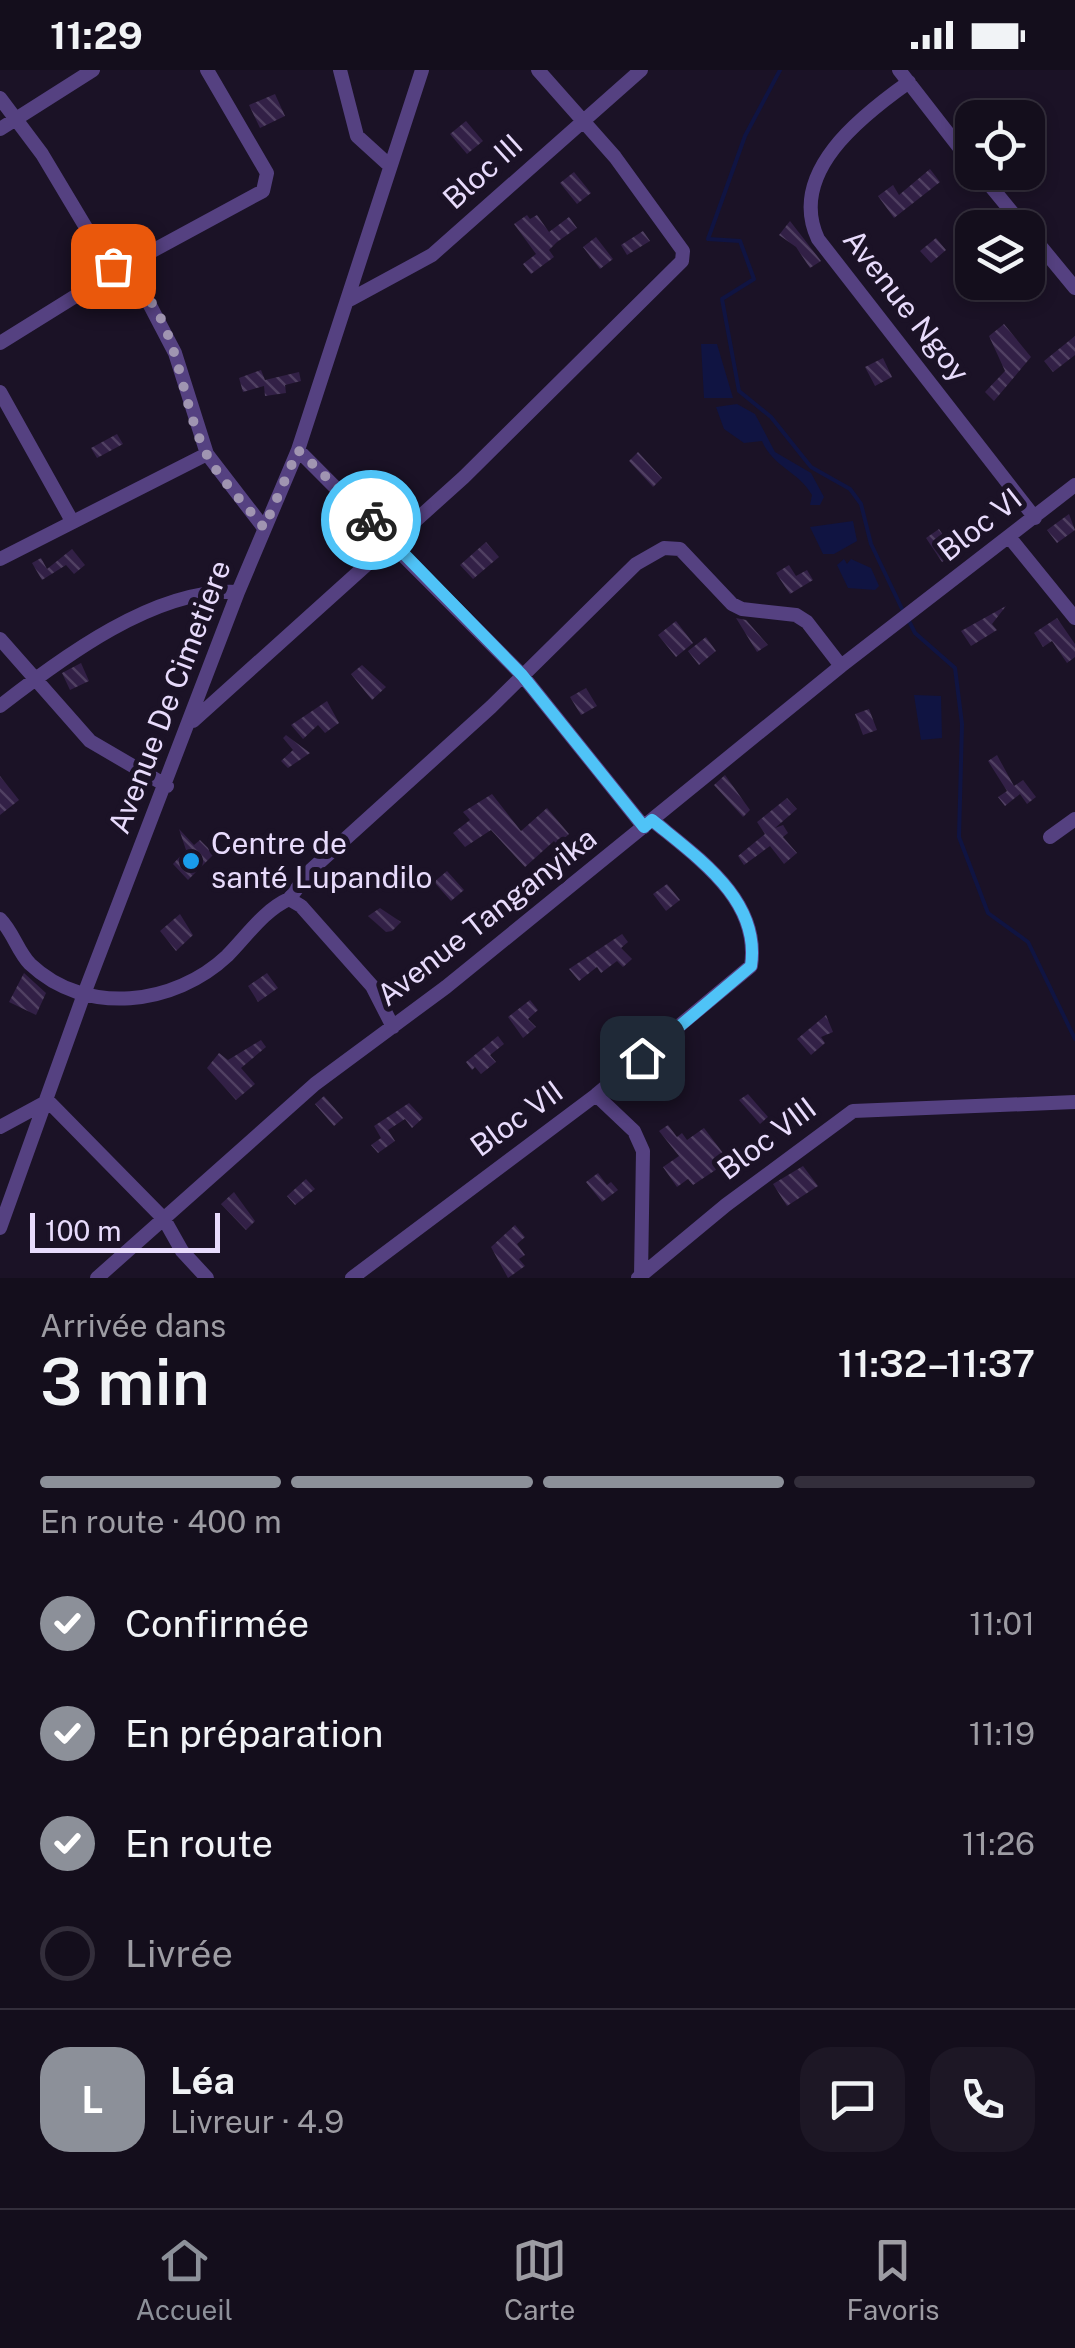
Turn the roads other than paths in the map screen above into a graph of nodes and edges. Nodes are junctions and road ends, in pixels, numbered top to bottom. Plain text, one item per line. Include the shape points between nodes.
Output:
1 (93, 70) edge
2 (207, 70) edge
3 (340, 70) edge
4 (422, 70) edge
5 (538, 70) edge
6 (641, 70) edge
7 (904, 76) edge
8 (0, 98) edge
9 (17, 118) junction
10 (582, 120) junction
11 (0, 129) edge
12 (955, 142) edge
13 (390, 166) junction
14 (994, 190) edge
15 (1010, 210) edge
16 (1045, 252) edge
17 (118, 269) junction
18 (1075, 288) edge
19 (351, 299) junction
20 (0, 343) edge
21 (0, 392) edge
22 (298, 450) junction
23 (207, 454) junction
24 (1075, 484) edge
25 (1035, 518) junction
26 (72, 520) junction
27 (264, 528) junction
28 (1010, 538) junction
29 (393, 543) junction
30 (0, 559) edge
31 (238, 592) junction
32 (1075, 618) edge
33 (895, 625) joint
34 (0, 640) edge
35 (842, 666) junction
36 (522, 675) junction
37 (34, 679) junction
38 (0, 706) edge
39 (189, 724) junction
40 (167, 786) junction
41 (1075, 818) edge
42 (648, 823) junction
43 (1050, 837) dead end
44 (289, 899) junction
45 (0, 920) edge
46 (84, 994) junction
47 (393, 1027) junction
48 (596, 1096) junction
49 (48, 1101) junction
50 (1075, 1102) edge
51 (0, 1127) edge
52 (164, 1219) junction
53 (0, 1228) edge
54 (639, 1277) edge
55 (97, 1278) edge
56 (207, 1278) edge
57 (352, 1278) edge

1 - 9 street
2 - 17 street via 268,182 250,199
3 - 13 street via 357,136
4 - 13 street, Avenue De Cimetiere
5 - 10 street
6 - 10 street, Bloc III
7 - 12 street
7 - 25 street, Avenue Ngoy via 838,140 808,218
8 - 9 street
9 - 11 street
9 - 17 street via 102,256
10 - 19 street, Bloc III via 432,255
10 - 29 street via 683,251 677,268
13 - 19 street, Avenue De Cimetiere
14 - 15 street
16 - 18 street
17 - 20 street
17 - 23 street via 132,277 159,317
19 - 22 street, Avenue De Cimetiere
21 - 26 street
22 - 27 street, Avenue De Cimetiere
22 - 29 street
23 - 26 street
23 - 27 street
24 - 25 street, Bloc VI
25 - 28 street, Bloc VI
26 - 30 street
27 - 31 street, Avenue De Cimetiere
28 - 32 street
28 - 33 street, Bloc VI
29 - 36 street
29 - 39 street
31 - 37 street via 178,601 112,630
31 - 39 street, Avenue De Cimetiere
33 - 35 street, Avenue Tanganyika
34 - 37 street
35 - 36 street via 807,622 742,609 680,549 664,548 636,564
35 - 42 street, Avenue Tanganyika
36 - 42 street
36 - 44 street via 310,870
37 - 38 street
37 - 40 street via 90,741
39 - 40 street, Avenue De Cimetiere
40 - 46 street, Avenue De Cimetiere
41 - 43 street
42 - 47 street, Avenue Tanganyika
42 - 48 street, Bloc VII via 712,870 747,917 751,966
44 - 46 street via 200,980 119,999
44 - 47 street via 372,986
45 - 46 street via 29,963
46 - 49 street, Avenue De Cimetiere
47 - 52 street, Avenue Tanganyika via 316,1084
48 - 54 street via 634,1131 643,1151
48 - 57 street, Bloc VII
49 - 51 street
49 - 52 street
49 - 53 street, Avenue De Cimetiere
50 - 54 street, Bloc VIII via 853,1112
52 - 55 street, Avenue Tanganyika
52 - 56 street

